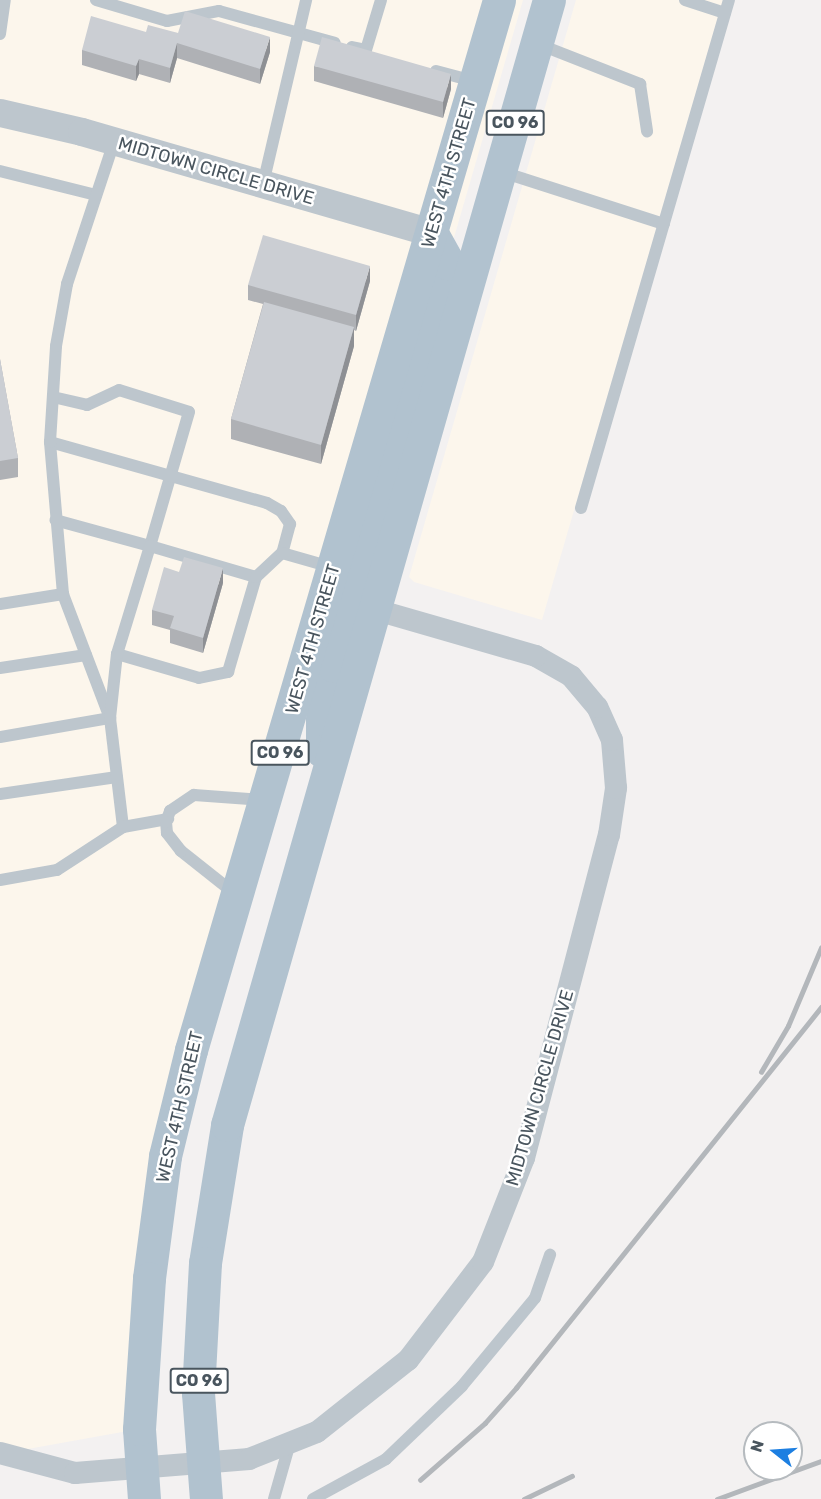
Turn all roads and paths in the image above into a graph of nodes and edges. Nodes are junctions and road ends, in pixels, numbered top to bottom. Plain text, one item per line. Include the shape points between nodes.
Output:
1 (5, 0) edge
2 (96, 0) edge
3 (306, 0) edge
4 (381, 0) edge
5 (499, 0) edge
6 (549, 0) edge
7 (686, 0) edge
8 (729, 0) edge
9 (221, 6) edge
10 (725, 13) junction
11 (296, 33) junction
12 (0, 34) edge
13 (537, 44) junction
14 (421, 66) edge
15 (476, 82) junction
16 (0, 113) edge
17 (646, 131) dead end
18 (114, 142) junction
19 (0, 171) edge
20 (501, 171) junction
21 (262, 186) junction
22 (96, 195) junction
23 (664, 224) junction
24 (432, 233) junction
25 (53, 397) junction
26 (50, 442) junction
27 (170, 476) junction
28 (581, 508) dead end
29 (55, 520) junction
30 (150, 546) junction
31 (282, 554) junction
32 (334, 568) junction
33 (256, 577) junction
34 (63, 594) junction
35 (0, 604) edge
36 (377, 610) junction
37 (117, 654) junction
38 (86, 655) junction
39 (0, 668) edge
40 (110, 718) junction
41 (0, 736) edge
42 (117, 777) junction
43 (0, 794) edge
44 (322, 797) junction
45 (266, 801) junction
46 (168, 819) junction
47 (123, 827) junction
48 (0, 880) edge
49 (238, 895) junction
50 (550, 1255) dead end
51 (290, 1443) junction
52 (0, 1453) edge
53 (144, 1499) edge
54 (206, 1499) edge
55 (274, 1499) edge
56 (313, 1499) edge

1 - 12 lane
2 - 9 lane via 167,21
3 - 11 lane
4 - 11 lane via 371,52
5 - 15 main road, WEST 4TH STREET / CO 96
6 - 13 main road, CO 96
7 - 10 lane
8 - 10 lane
9 - 11 lane
10 - 23 lane
11 - 21 lane
13 - 17 lane via 640,84
13 - 20 main road, CO 96
14 - 15 lane
15 - 24 main road, WEST 4TH STREET / CO 96
16 - 18 street, MIDTOWN CIRCLE DRIVE
18 - 21 street, MIDTOWN CIRCLE DRIVE
18 - 22 lane
19 - 22 lane
20 - 23 lane
20 - 36 main road, CO 96
21 - 24 street, MIDTOWN CIRCLE DRIVE
22 - 25 lane via 67,284
23 - 28 lane
24 - 32 main road, WEST 4TH STREET / CO 96
24 - 44 main road via 449,264 322,719
25 - 26 lane
25 - 27 lane via 87,405 119,390 189,412
26 - 27 lane
26 - 29 lane
27 - 30 lane
27 - 31 lane via 267,503 281,511 290,524
29 - 30 lane
29 - 34 lane
30 - 33 lane
30 - 37 lane
31 - 32 lane
31 - 33 lane
32 - 45 main road, WEST 4TH STREET / CO 96
33 - 37 lane via 228,672 214,678 199,678
34 - 35 lane
34 - 38 lane
36 - 44 main road, CO 96
36 - 51 street, MIDTOWN CIRCLE DRIVE via 527,652 571,676 597,707 612,740 616,788 609,835 524,1158 483,1262 408,1360 317,1432
37 - 40 lane
38 - 39 lane
38 - 40 lane
40 - 41 lane
40 - 42 lane
42 - 43 lane
42 - 47 lane
44 - 54 main road, CO 96, bridge via 227,1125 205,1263 198,1393
45 - 46 lane via 194,795 183,799
45 - 49 main road, WEST 4TH STREET / CO 96
46 - 47 lane
46 - 49 lane via 167,832 181,851
47 - 48 lane via 57,870
49 - 53 main road, WEST 4TH STREET / CO 96, bridge via 191,1050 165,1156 149,1278 139,1429
50 - 56 lane via 535,1298 462,1386 386,1459
51 - 52 street, MIDTOWN CIRCLE DRIVE via 249,1459 75,1473
51 - 55 lane

